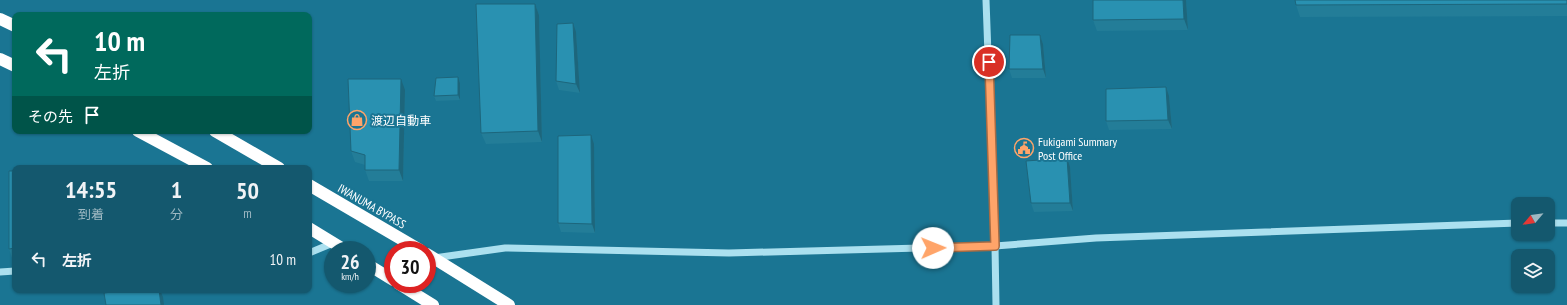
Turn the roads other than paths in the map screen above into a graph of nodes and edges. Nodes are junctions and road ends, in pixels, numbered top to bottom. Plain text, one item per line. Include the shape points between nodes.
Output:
1 (986, 0) edge
2 (0, 19) edge
3 (12, 25) edge
4 (0, 59) edge
5 (12, 65) edge
6 (144, 134) edge
7 (220, 134) edge
8 (201, 165) edge
9 (274, 165) edge
10 (312, 187) edge
11 (1511, 223) edge
12 (1555, 223) edge
13 (1567, 223) edge
14 (312, 230) edge
15 (330, 241) edge
16 (405, 241) edge
17 (995, 246) junction
18 (324, 247) edge
19 (312, 253) edge
20 (436, 255) edge
21 (436, 259) edge
22 (0, 272) edge
23 (12, 272) edge
24 (414, 293) edge
25 (433, 305) edge
26 (509, 305) edge
27 (996, 305) edge

1 - 17 street
2 - 3 highway
4 - 5 highway
6 - 8 highway
7 - 9 highway
10 - 16 highway, IWANUMA BYPASS
11 - 17 street via 1096,238
12 - 13 street
14 - 15 highway
17 - 20 street via 729,253 505,248
17 - 27 street
18 - 19 street
21 - 26 highway
22 - 23 street
24 - 25 highway

